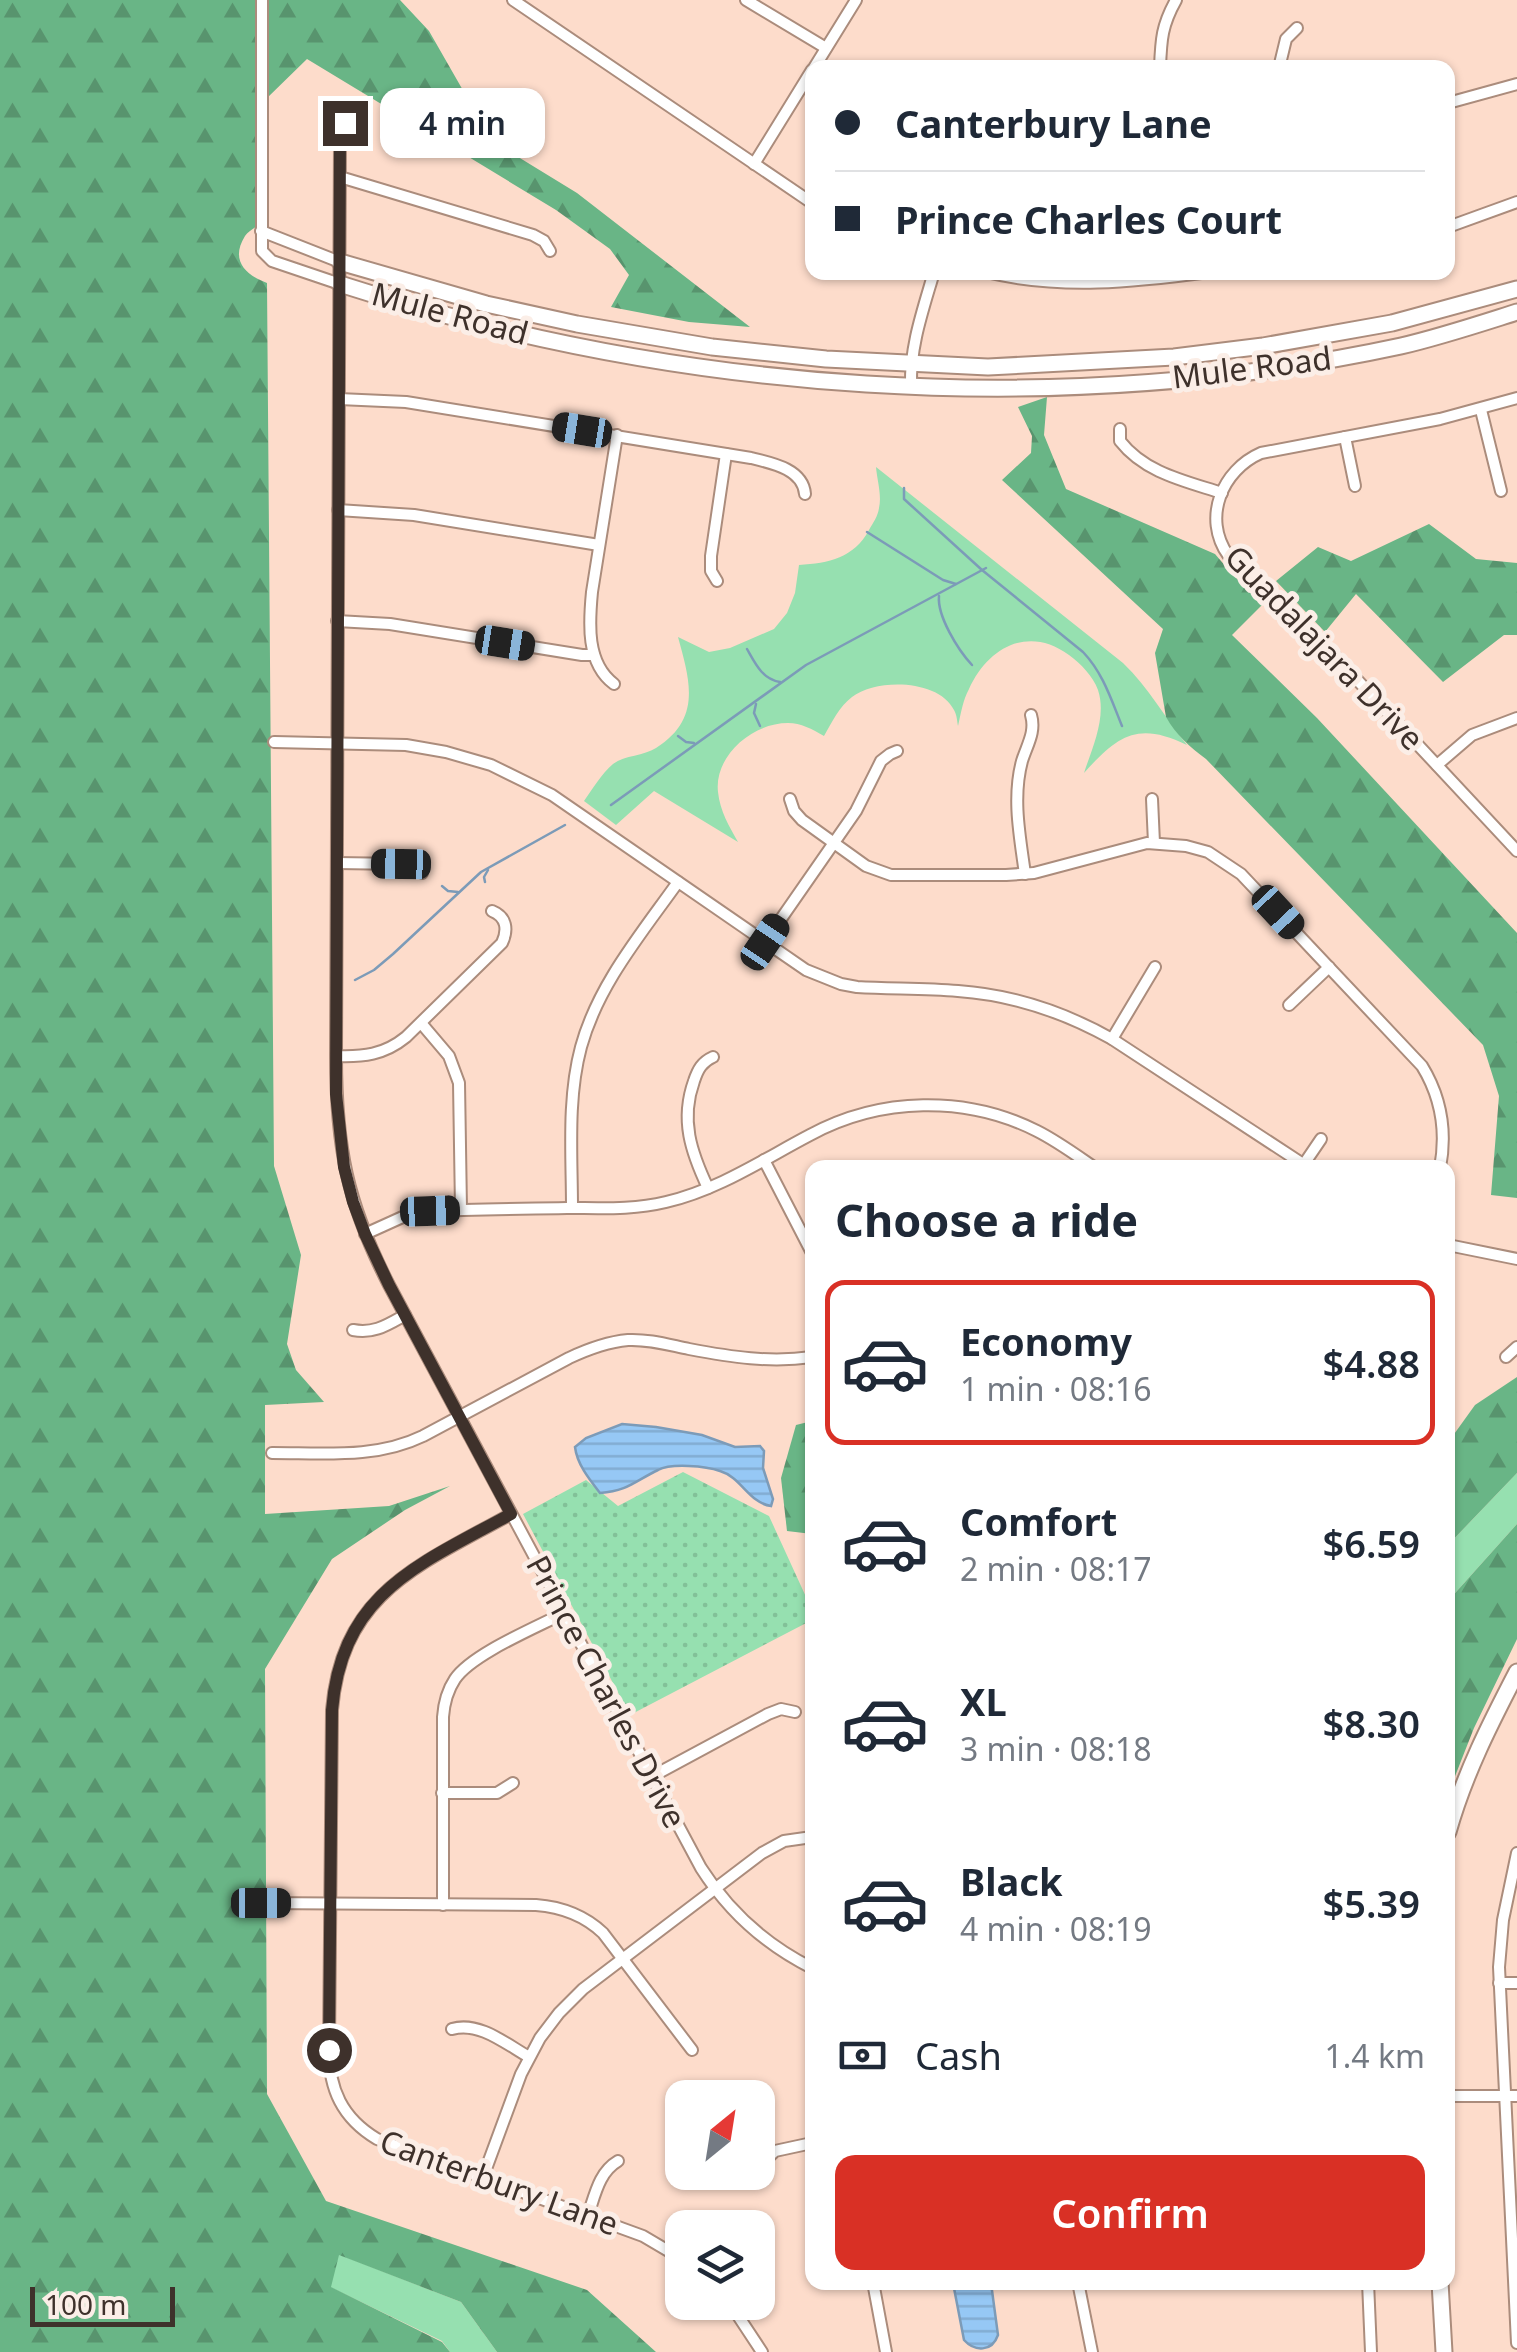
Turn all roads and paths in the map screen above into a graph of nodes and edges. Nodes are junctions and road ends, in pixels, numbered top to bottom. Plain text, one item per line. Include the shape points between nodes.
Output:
1 (262, 0) edge
2 (513, 0) edge
3 (746, 0) edge
4 (856, 0) edge
5 (1176, 0) edge
6 (1298, 28) dead end
7 (826, 48) junction
8 (819, 60) edge
9 (1160, 60) edge
10 (1281, 60) edge
11 (805, 82) edge
12 (1517, 84) edge
13 (1455, 101) edge
14 (352, 118) dead end
15 (754, 164) junction
16 (340, 177) junction
17 (805, 198) edge
18 (1517, 202) edge
19 (1455, 224) edge
20 (262, 231) junction
21 (550, 251) dead end
22 (340, 262) junction
23 (932, 280) edge
24 (1019, 280) edge
25 (1135, 280) edge
26 (340, 284) junction
27 (1517, 289) edge
28 (1517, 312) edge
29 (910, 363) junction
30 (911, 385) junction
31 (1517, 398) edge
32 (340, 399) junction
33 (1481, 410) junction
34 (1120, 429) dead end
35 (617, 435) junction
36 (1346, 437) junction
37 (726, 454) junction
38 (1355, 486) dead end
39 (1500, 492) dead end
40 (804, 494) dead end
41 (1222, 494) junction
42 (338, 510) junction
43 (599, 545) junction
44 (717, 581) dead end
45 (337, 621) junction
46 (594, 655) junction
47 (614, 684) dead end
48 (1031, 715) dead end
49 (1517, 718) edge
50 (274, 742) dead end
51 (338, 742) junction
52 (897, 751) dead end
53 (1437, 765) junction
54 (790, 799) dead end
55 (1152, 799) dead end
56 (833, 842) junction
57 (1154, 843) junction
58 (1517, 851) edge
59 (337, 863) junction
60 (422, 873) dead end
61 (1024, 874) junction
62 (678, 882) junction
63 (492, 911) dead end
64 (765, 942) junction
65 (1156, 967) dead end
66 (1329, 967) junction
67 (1288, 1005) dead end
68 (421, 1023) junction
69 (1112, 1039) junction
70 (336, 1056) junction
71 (713, 1057) dead end
72 (1321, 1139) dead end
73 (764, 1160) junction
74 (1083, 1160) edge
75 (1297, 1160) edge
76 (1309, 1160) edge
77 (1441, 1160) edge
78 (708, 1188) junction
79 (572, 1208) junction
80 (461, 1210) junction
81 (365, 1234) junction
82 (805, 1239) edge
83 (1455, 1247) edge
84 (1517, 1260) edge
85 (405, 1315) junction
86 (353, 1330) dead end
87 (1517, 1347) edge
88 (1506, 1357) dead end
89 (805, 1358) edge
90 (459, 1416) junction
91 (272, 1453) dead end
92 (511, 1514) junction
93 (564, 1613) junction
94 (1517, 1672) edge
95 (795, 1712) dead end
96 (651, 1777) junction
97 (513, 1783) dead end
98 (442, 1792) junction
99 (1455, 1805) edge
100 (805, 1837) edge
101 (1517, 1853) edge
102 (715, 1889) junction
103 (261, 1903) dead end
104 (330, 1904) junction
105 (442, 1905) junction
106 (624, 1959) junction
107 (805, 1964) edge
108 (1500, 1982) junction
109 (1517, 1983) edge
110 (452, 2029) dead end
111 (692, 2050) dead end
112 (529, 2056) junction
113 (1455, 2096) edge
114 (1511, 2096) edge
115 (805, 2144) edge
116 (775, 2151) edge
117 (618, 2161) dead end
118 (483, 2178) junction
119 (588, 2216) junction
120 (665, 2249) edge
121 (1516, 2289) edge
122 (875, 2290) edge
123 (1080, 2290) edge
124 (1368, 2290) edge
125 (1440, 2290) edge
126 (741, 2320) edge
127 (1517, 2344) edge
128 (762, 2352) edge
129 (886, 2352) edge
130 (1092, 2352) edge
131 (1371, 2352) edge
132 (1444, 2352) edge

1 - 20 street
2 - 15 street
3 - 7 street
4 - 7 street
5 - 9 street via 1165,20
6 - 10 street via 1286,39
7 - 8 street
11 - 15 street
12 - 13 street
14 - 16 street, Prince Charles Drive via 340,135
15 - 17 street
16 - 21 street via 533,235
16 - 22 street, Prince Charles Drive
18 - 19 street
20 - 22 street, Mule Road
20 - 26 street, Mule Road via 268,259
22 - 26 street, Prince Charles Drive
22 - 29 main road, Mule Road via 576,324 752,352
23 - 29 street
24 - 25 street
26 - 30 main road, Mule Road via 576,346 724,370
26 - 32 street, Prince Charles Drive
27 - 29 main road, Mule Road via 1392,324 1174,357
28 - 30 main road, Mule Road via 1404,345 1233,373 1090,387
29 - 30 street
31 - 33 street
32 - 35 street via 406,402
32 - 42 street, Prince Charles Drive
33 - 36 street
33 - 39 street
34 - 41 street via 1120,441 1141,462
35 - 37 street
35 - 43 street
36 - 38 street
36 - 41 street via 1260,452 1230,474
37 - 40 street via 784,468 804,483
37 - 44 street via 711,556
41 - 53 street, Guadalajara Drive via 1216,527 1228,555
42 - 43 street via 414,515
42 - 45 street, Prince Charles Drive
43 - 46 street via 591,604
45 - 46 street
45 - 51 street, Prince Charles Drive
46 - 47 street
48 - 61 street via 1034,730 1018,795
49 - 53 street via 1472,735
50 - 51 street
51 - 59 street, Prince Charles Drive
51 - 62 street via 424,748 491,765 552,795
52 - 56 street via 881,761
53 - 58 street, Guadalajara Drive
54 - 56 street via 797,816
55 - 57 street
56 - 61 street via 885,874
56 - 64 street
57 - 61 street
57 - 66 street via 1197,848 1229,864
59 - 60 street via 401,864
59 - 70 street, Prince Charles Drive
62 - 64 street
62 - 79 street via 607,986 585,1035 572,1108
63 - 68 street via 504,921 502,944
64 - 69 street via 842,984 1009,998
65 - 69 street
66 - 67 street
66 - 77 street via 1427,1074 1443,1124
68 - 70 street via 383,1052
68 - 80 street via 450,1056 459,1083
69 - 75 street
70 - 81 street, Prince Charles Drive via 341,1150
71 - 78 street via 697,1072 686,1122
72 - 76 street
73 - 74 street via 848,1118 934,1105 1020,1123
73 - 78 street
73 - 82 street
78 - 79 street via 649,1205
79 - 80 street
80 - 81 street via 418,1213
81 - 85 street, Prince Charles Drive
83 - 84 street
85 - 86 street via 378,1330
85 - 90 street, Prince Charles Drive
87 - 88 street
89 - 90 street via 754,1360 616,1342 590,1348
90 - 91 street via 380,1451
90 - 92 street, Prince Charles Drive
92 - 93 street, Prince Charles Drive
92 - 104 street, Canterbury Lane via 398,1579 370,1606 346,1647 332,1710
93 - 96 street, Prince Charles Drive
93 - 98 street via 455,1678 444,1709
94 - 99 main road
95 - 96 street via 774,1711
96 - 102 street, Prince Charles Drive
97 - 98 street via 497,1793
98 - 105 street
100 - 102 street via 773,1846
101 - 108 street via 1503,1920
102 - 106 street
102 - 107 street, Prince Charles Drive via 761,1936
103 - 104 street
104 - 105 street
104 - 118 street, Canterbury Lane via 329,2062 343,2108 376,2139
105 - 106 street via 567,1910 595,1925
106 - 111 street
106 - 112 street via 566,2004
108 - 109 street
108 - 114 street
110 - 112 street via 477,2028
112 - 118 street
113 - 114 street
114 - 121 street
115 - 116 street
117 - 119 street via 602,2176
118 - 119 street, Canterbury Lane
119 - 120 street, Canterbury Lane
121 - 127 street
122 - 129 street
123 - 130 street
124 - 131 street
125 - 132 main road
126 - 128 street

